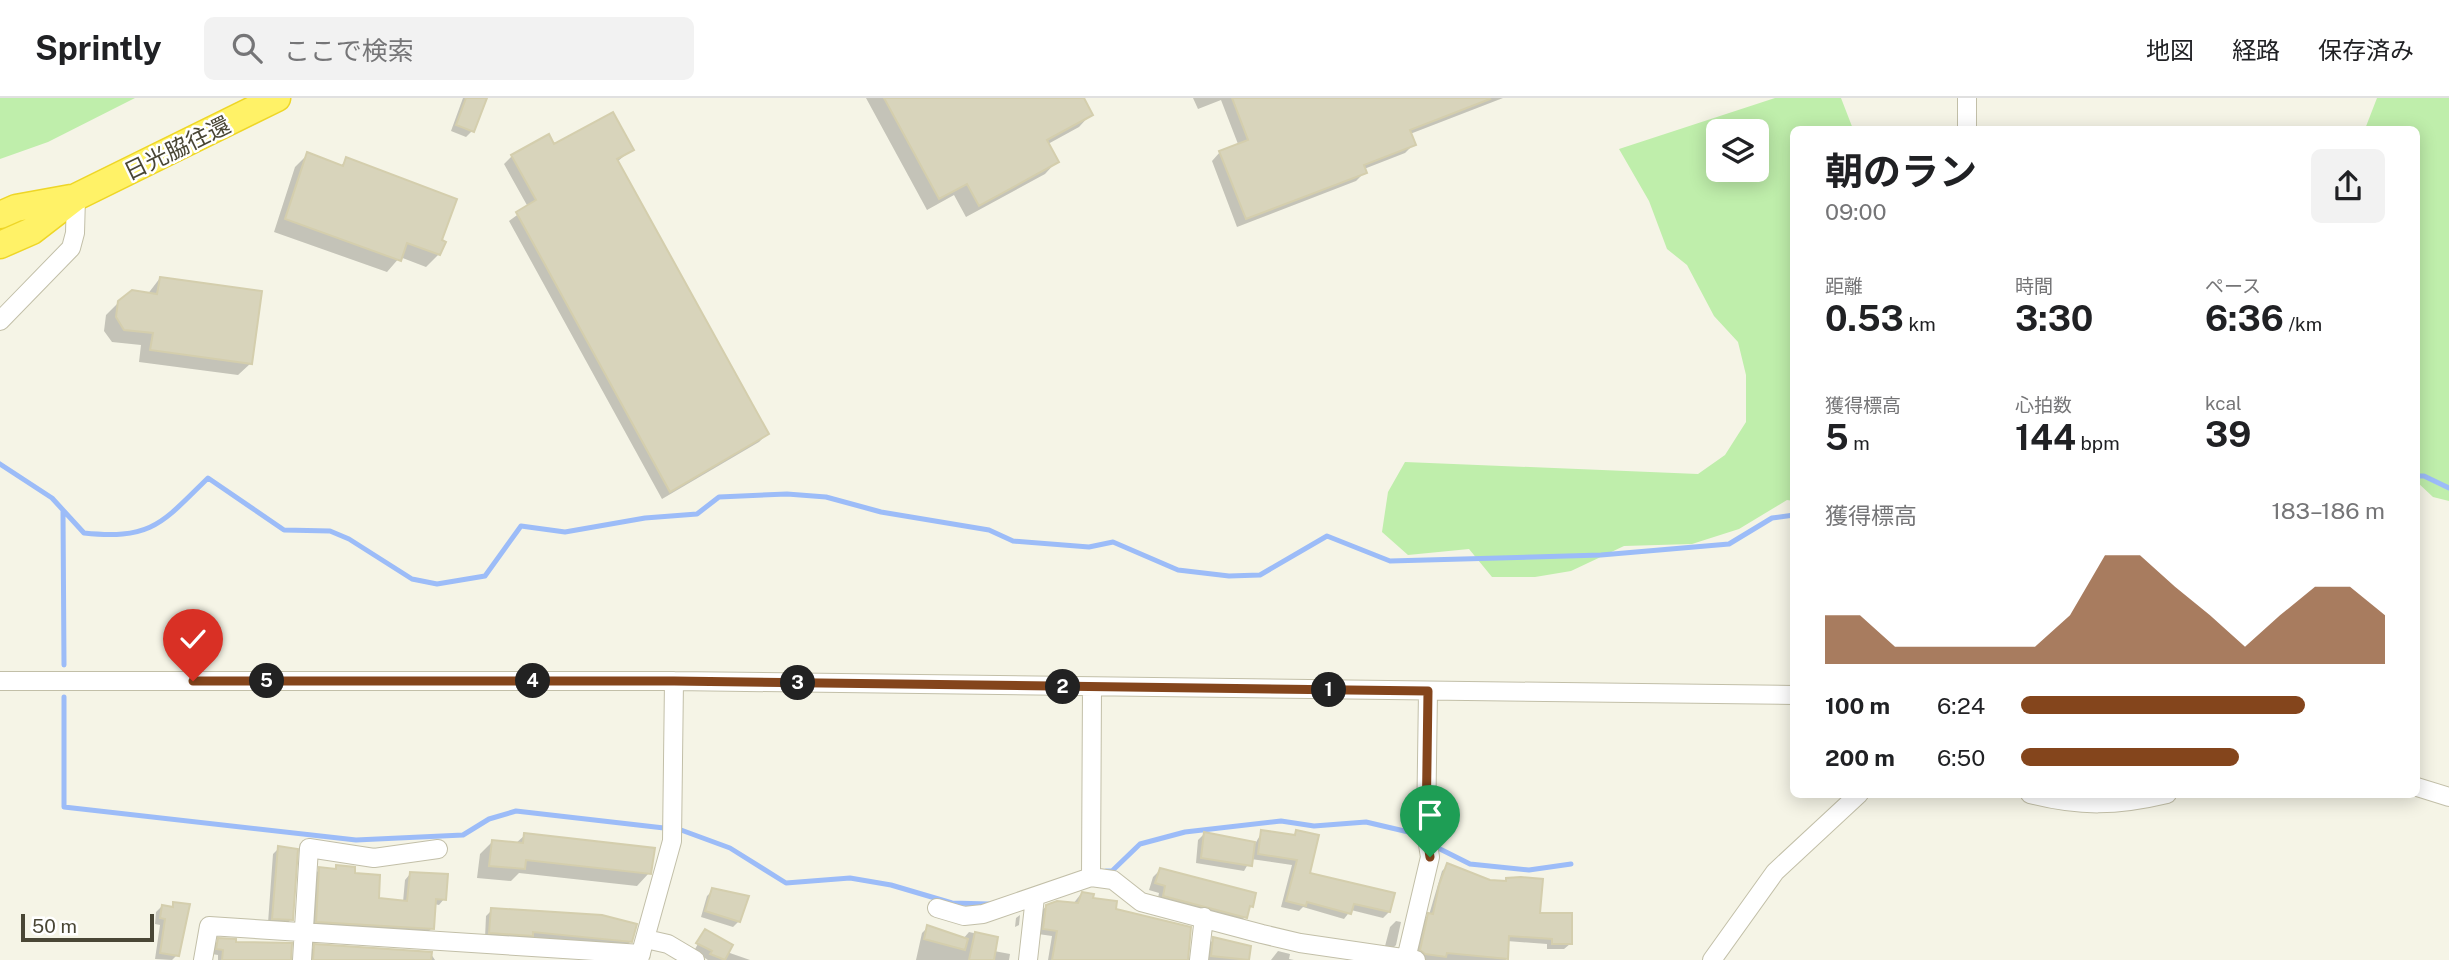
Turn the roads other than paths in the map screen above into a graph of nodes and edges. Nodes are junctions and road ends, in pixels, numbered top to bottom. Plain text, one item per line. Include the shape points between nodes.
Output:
1 (277, 98) edge
2 (1967, 98) edge
3 (1967, 126) edge
4 (76, 197) junction
5 (0, 215) edge
6 (0, 246) edge
7 (0, 321) edge
8 (0, 681) edge
9 (674, 681) junction
10 (1092, 688) junction
11 (1428, 691) junction
12 (1790, 695) edge
13 (2420, 788) edge
14 (2449, 797) edge
15 (1855, 798) edge
16 (2046, 798) edge
17 (2147, 798) edge
18 (438, 849) dead end
19 (1091, 877) junction
20 (1035, 897) junction
21 (937, 908) dead end
22 (1204, 917) junction
23 (303, 932) junction
24 (642, 951) edge
25 (494, 953) edge
26 (1394, 959) edge
27 (203, 960) edge
28 (302, 960) edge
29 (695, 960) edge
30 (1028, 960) edge
31 (1199, 960) edge
32 (1416, 960) edge
33 (1712, 960) edge

1 - 4 highway, 日光脇往還
2 - 3 street
4 - 5 highway
4 - 6 highway via 32,231
4 - 7 street via 71,248
8 - 9 street
9 - 10 street
9 - 24 street via 672,841
10 - 11 street
10 - 19 street
11 - 12 street
11 - 26 street via 1426,832 1430,857
13 - 14 street
15 - 33 street via 1775,872
16 - 17 street via 2069,804 2117,804
18 - 23 street via 374,858 309,848
19 - 20 street
19 - 22 street via 1113,880 1141,902
20 - 21 street via 983,914 964,916
20 - 30 street
22 - 26 street via 1300,943
22 - 31 street
23 - 25 street
23 - 27 street via 209,926
23 - 28 street
24 - 25 street
24 - 29 street via 668,944
26 - 32 street

